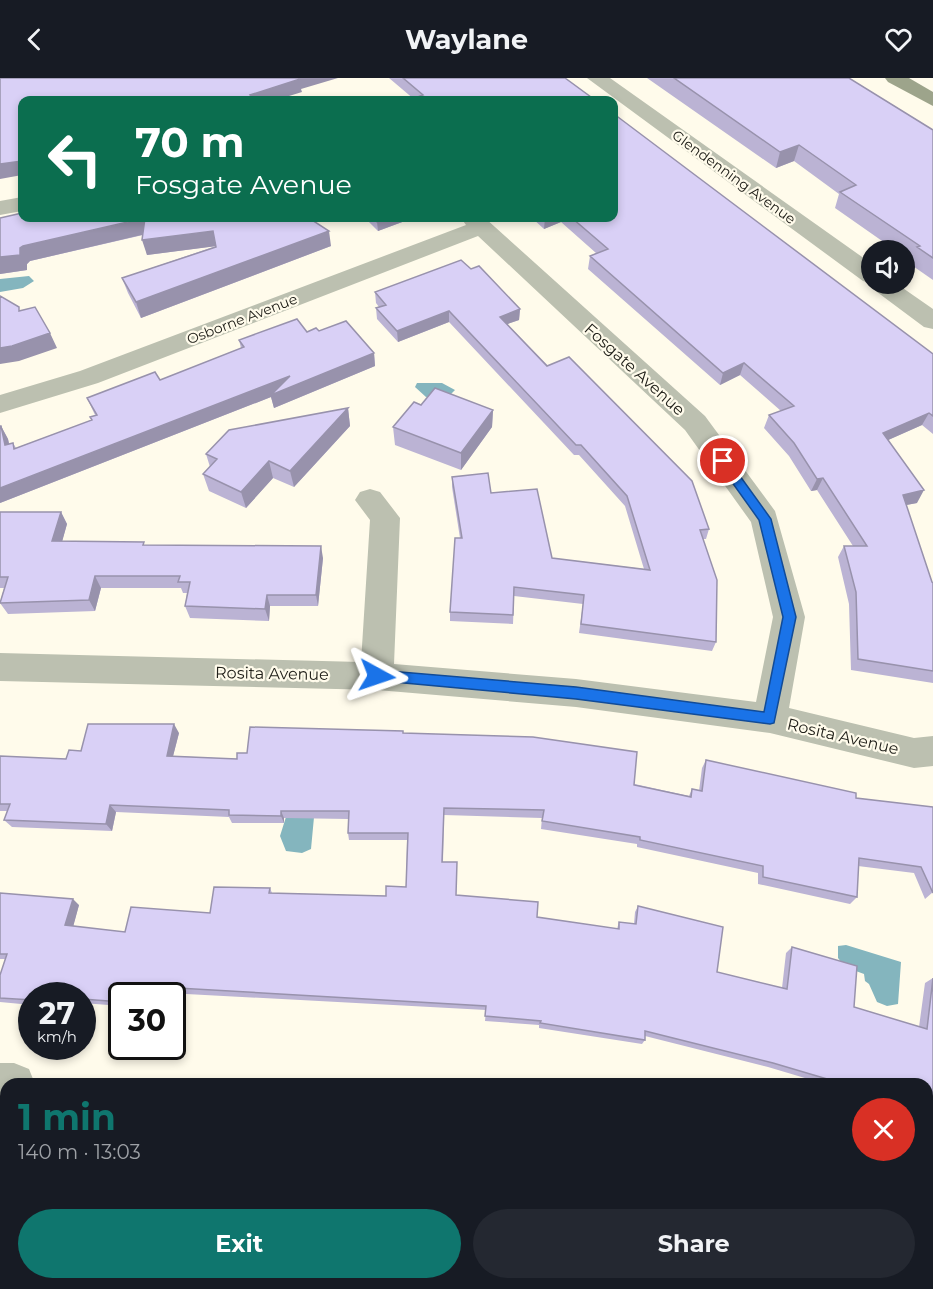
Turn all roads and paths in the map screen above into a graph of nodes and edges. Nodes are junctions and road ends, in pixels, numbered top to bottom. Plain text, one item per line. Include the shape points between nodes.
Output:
1 (597, 78) edge
2 (895, 78) edge
3 (933, 100) edge
4 (18, 205) edge
5 (0, 208) edge
6 (477, 222) edge
7 (861, 268) edge
8 (896, 294) edge
9 (933, 321) edge
10 (0, 404) edge
11 (370, 500) dead end
12 (0, 668) edge
13 (377, 676) junction
14 (770, 718) junction
15 (933, 751) edge

1 - 7 street, Glendenning Avenue
2 - 3 main road
4 - 5 street
6 - 10 street, Osborne Avenue via 89,377
6 - 14 street, Fosgate Avenue via 694,423 765,519 789,617
8 - 9 street
11 - 13 street via 385,518
12 - 13 street, Rosita Avenue
13 - 14 street, Rosita Avenue via 576,693
14 - 15 street, Rosita Avenue via 914,753

